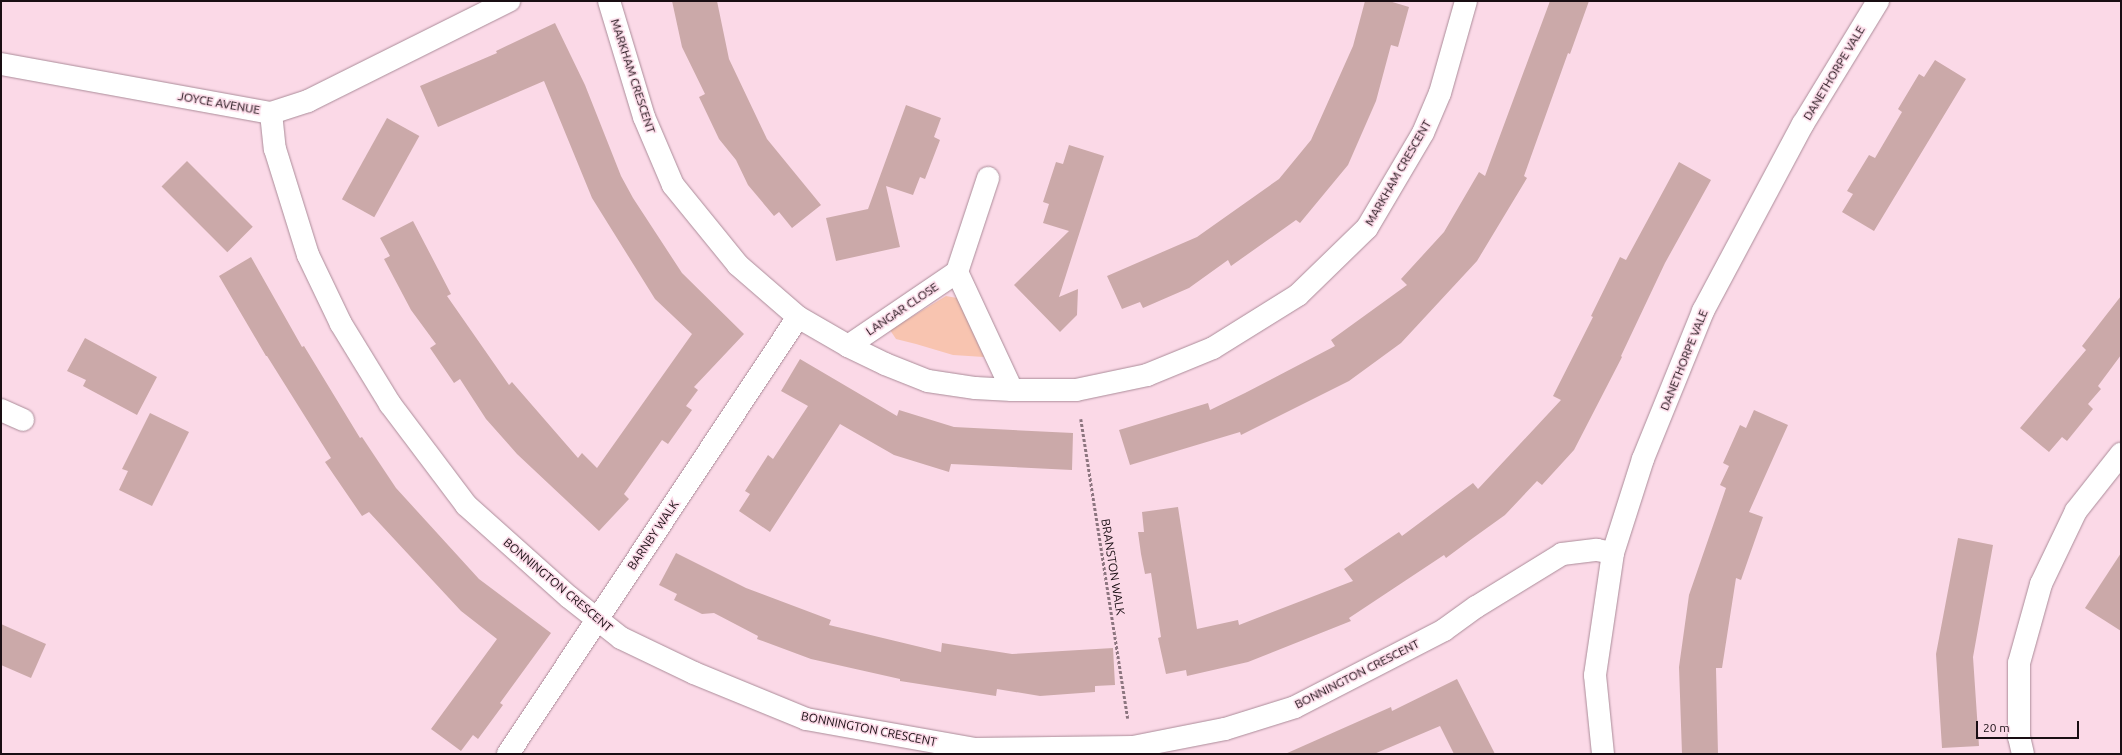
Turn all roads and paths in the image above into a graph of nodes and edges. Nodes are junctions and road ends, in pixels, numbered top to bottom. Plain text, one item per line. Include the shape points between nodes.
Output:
1 (509, 1) edge
2 (609, 1) edge
3 (1466, 1) edge
4 (1878, 1) edge
5 (472, 9) edge
6 (1, 64) edge
7 (271, 113) junction
8 (988, 178) dead end
9 (956, 272) junction
10 (798, 317) junction
11 (848, 346) junction
12 (1012, 390) junction
13 (1076, 390) junction
14 (1, 410) edge
15 (23, 420) dead end
16 (2121, 454) edge
17 (1613, 553) junction
18 (598, 618) junction
19 (1133, 747) junction
20 (508, 754) edge
21 (1603, 754) edge
22 (2023, 754) edge

1 - 5 street, JOYCE AVENUE
2 - 10 street, MARKHAM CRESCENT via 644,117 673,185 738,265
3 - 13 street, MARKHAM CRESCENT via 1440,93 1423,133 1367,228 1298,294 1213,348 1147,375
4 - 17 street, DANETHORPE VALE via 1804,124 1703,311 1643,459
5 - 7 street, JOYCE AVENUE via 308,101
6 - 7 street, JOYCE AVENUE
7 - 18 street, BONNINGTON CRESCENT via 275,149 308,255 341,324 390,404 466,505 569,597
8 - 9 street
9 - 11 street, LANGAR CLOSE
9 - 12 street
10 - 11 street, MARKHAM CRESCENT
10 - 18 street, BARNBY WALK
11 - 12 street, MARKHAM CRESCENT via 885,364 928,380 975,388
12 - 13 street, MARKHAM CRESCENT
13 - 19 path, BRANSTON WALK
14 - 15 street
16 - 22 street via 2076,512 2041,584 2019,663 2019,737
17 - 19 street, BONNINGTON CRESCENT via 1597,550 1562,554 1476,607 1444,630 1295,707 1226,729
17 - 21 street, DANETHORPE VALE via 1596,676
18 - 19 street, BONNINGTON CRESCENT via 621,638 694,673 806,719 975,749
18 - 20 street, BARNBY WALK

